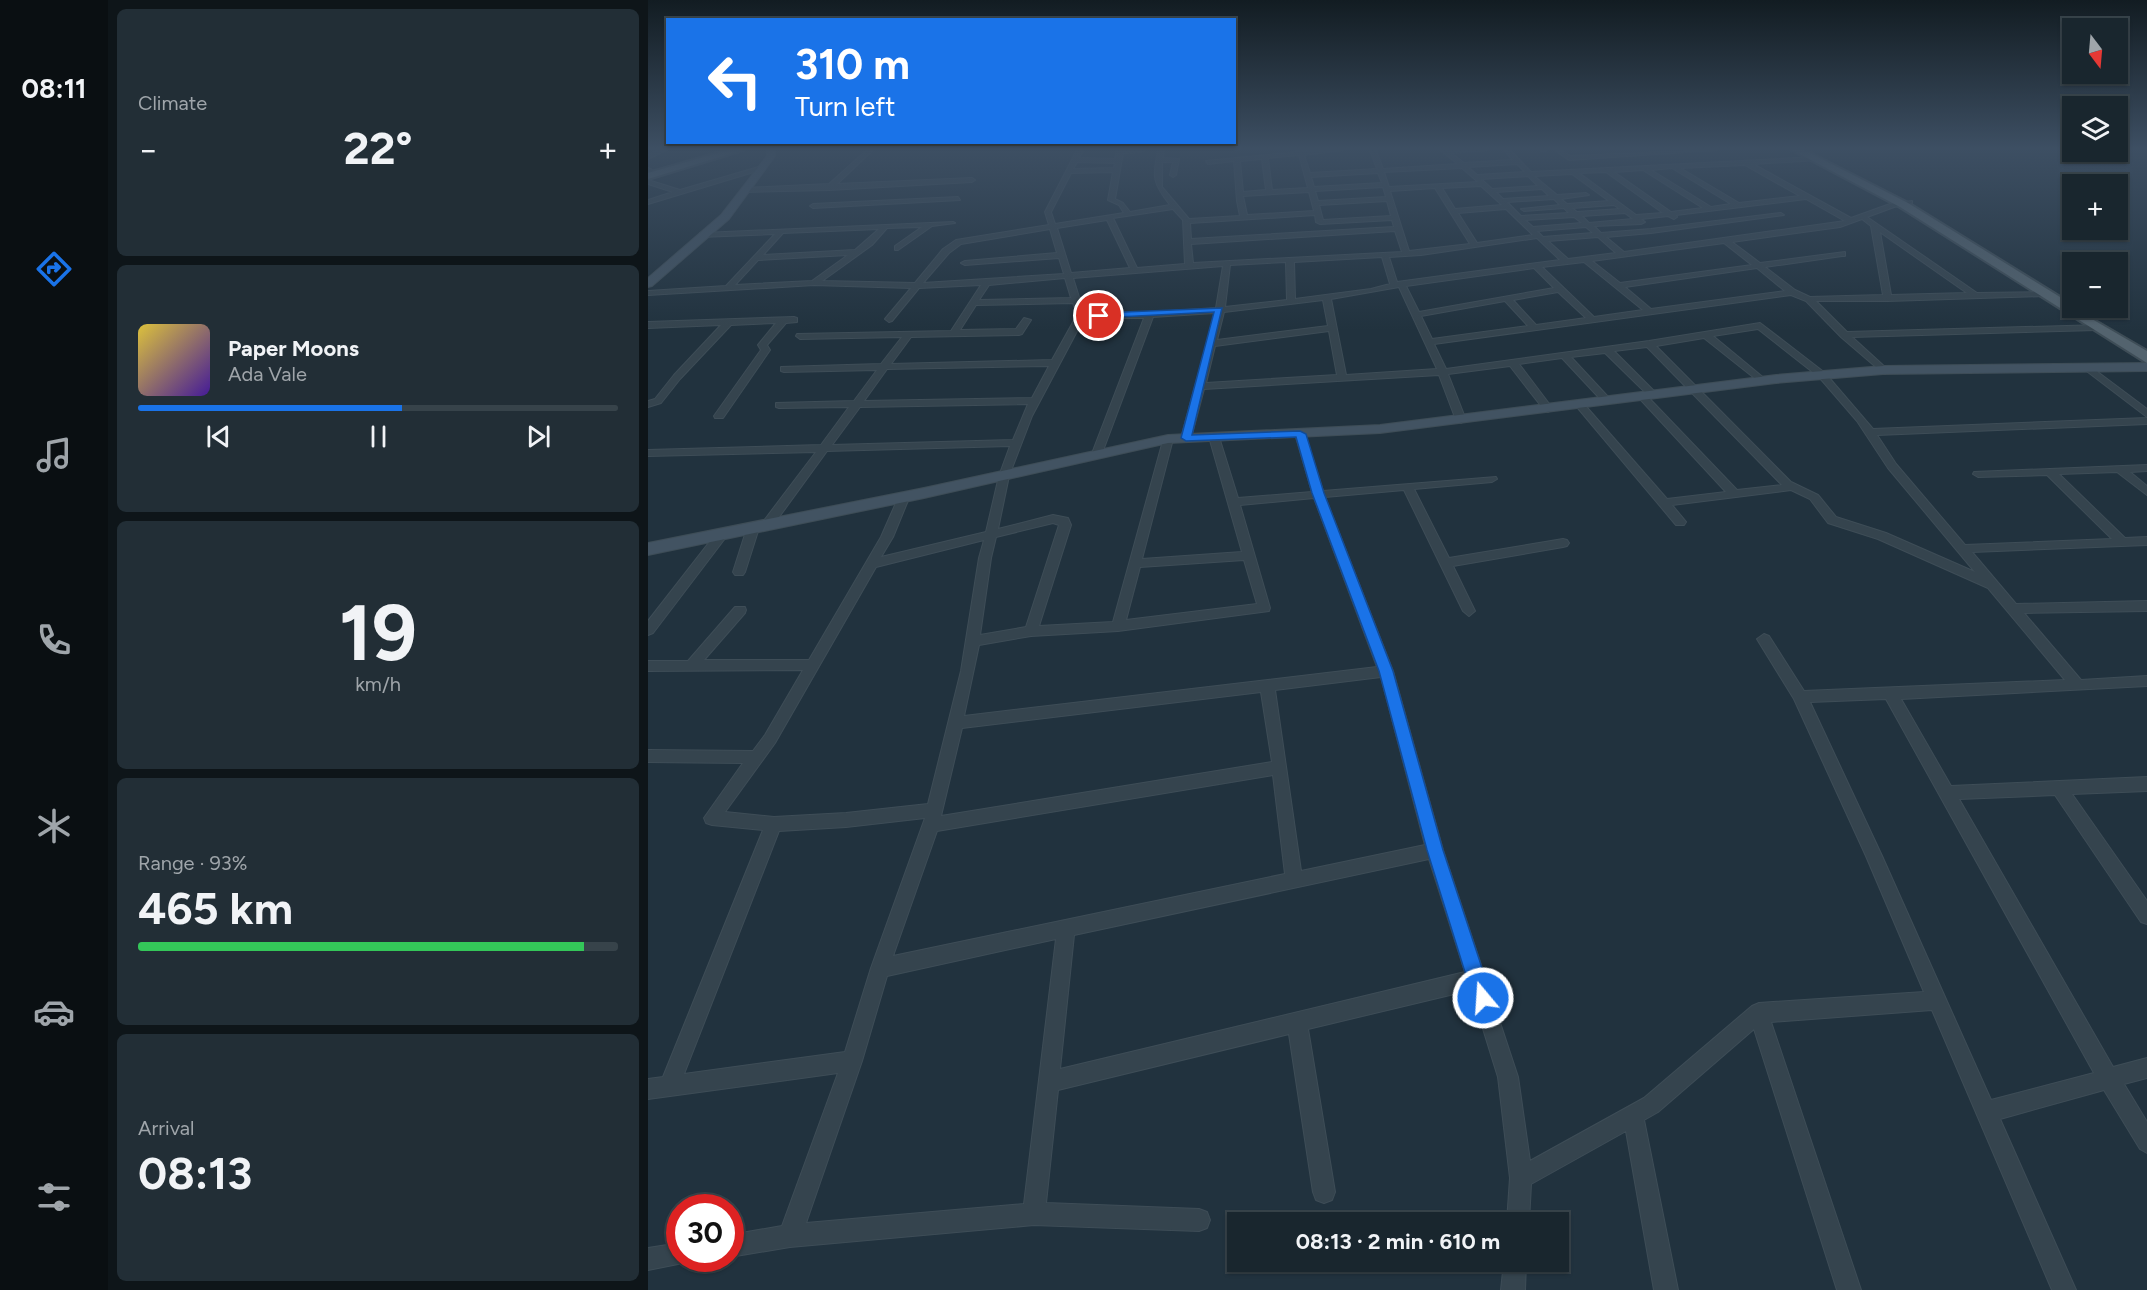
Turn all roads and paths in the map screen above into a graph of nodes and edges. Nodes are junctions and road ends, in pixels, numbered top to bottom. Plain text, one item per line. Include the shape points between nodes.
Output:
1 (729, 210) edge
2 (1049, 210) edge
3 (1125, 210) edge
4 (1151, 210) edge
5 (1179, 210) edge
6 (1243, 210) edge
7 (1317, 210) edge
8 (1392, 210) edge
9 (1468, 210) edge
10 (1511, 210) edge
11 (1573, 210) edge
12 (1625, 210) edge
13 (1666, 210) edge
14 (1701, 210) edge
15 (1831, 210) edge
16 (1882, 210) edge
17 (1917, 210) edge
18 (1919, 210) edge
19 (1454, 211) joint
20 (1628, 212) junction
21 (1318, 213) junction
22 (1128, 214) junction
23 (1671, 214) junction
24 (1781, 214) dead end
25 (1579, 215) junction
26 (1109, 217) junction
27 (1244, 217) junction
28 (1863, 217) junction
29 (1394, 218) junction
30 (1520, 218) junction
31 (1637, 219) junction
32 (835, 221) dead end
33 (1186, 221) junction
34 (1851, 221) junction
35 (1320, 222) junction
36 (951, 223) dead end
37 (930, 224) junction
38 (1589, 224) junction
39 (1053, 225) junction
40 (885, 226) junction
41 (1875, 226) junction
42 (827, 229) junction
43 (1397, 229) junction
44 (1531, 229) junction
45 (1689, 230) junction
46 (781, 231) junction
47 (1651, 231) junction
48 (1323, 234) junction
49 (703, 235) junction
50 (1601, 235) junction
51 (1658, 236) dead end
52 (1541, 238) junction
53 (1725, 240) junction
54 (1186, 242) junction
55 (1666, 242) dead end
56 (1475, 245) junction
57 (1673, 247) junction
58 (898, 248) dead end
59 (856, 252) junction
60 (1406, 254) junction
61 (1622, 254) junction
62 (1842, 254) dead end
63 (1063, 255) junction
64 (1385, 255) junction
65 (755, 258) junction
66 (1585, 259) junction
67 (1290, 260) junction
68 (1566, 262) junction
69 (965, 263) dead end
70 (1227, 263) junction
71 (1189, 265) junction
72 (1536, 266) junction
73 (1757, 266) junction
74 (1134, 269) junction
75 (1068, 275) junction
76 (986, 283) junction
77 (648, 284) edge
78 (814, 284) junction
79 (1398, 285) junction
80 (917, 286) junction
81 (1618, 286) junction
82 (728, 288) junction
83 (1560, 289) junction
84 (1792, 292) junction
85 (648, 293) edge
86 (2044, 294) junction
87 (1976, 296) junction
88 (2062, 296) edge
89 (1328, 297) junction
90 (1809, 299) junction
91 (1888, 299) junction
92 (1077, 300) junction
93 (1291, 300) junction
94 (1508, 300) junction
95 (975, 303) junction
96 (1219, 309) junction
97 (1648, 310) junction
98 (1150, 314) junction
99 (1081, 315) junction
100 (1415, 315) junction
101 (2097, 318) edge
102 (889, 319) dead end
103 (794, 320) dead end
104 (1028, 320) dead end
105 (1593, 320) junction
106 (783, 321) junction
107 (728, 323) junction
108 (648, 325) edge
109 (2097, 327) junction
110 (1333, 328) junction
111 (1536, 328) junction
112 (909, 333) junction
113 (954, 333) junction
114 (1706, 334) junction
115 (1844, 335) junction
116 (800, 336) dead end
117 (1428, 342) junction
118 (1210, 344) junction
119 (1649, 344) junction
120 (2147, 348) edge
121 (1608, 350) junction
122 (1565, 356) junction
123 (2147, 358) edge
124 (1054, 363) junction
125 (1513, 363) junction
126 (884, 367) junction
127 (2086, 367) junction
128 (2147, 367) edge
129 (784, 369) dead end
130 (1883, 370) junction
131 (1442, 372) junction
132 (1822, 375) junction
133 (1342, 378) junction
134 (1762, 381) junction
135 (1199, 386) junction
136 (1695, 390) junction
137 (1648, 396) junction
138 (1035, 401) junction
139 (1607, 401) junction
140 (648, 404) edge
141 (857, 404) junction
142 (779, 405) dead end
143 (1580, 405) junction
144 (1548, 409) junction
145 (2147, 414) edge
146 (719, 416) dead end
147 (1461, 420) junction
148 (2147, 421) edge
149 (1872, 432) junction
150 (1300, 434) junction
151 (1214, 437) junction
152 (1186, 438) junction
153 (1168, 439) junction
154 (1017, 443) junction
155 (825, 447) junction
156 (648, 453) edge
157 (1096, 456) junction
158 (2147, 468) edge
159 (2120, 469) junction
160 (2049, 471) junction
161 (1978, 474) dead end
162 (1004, 476) junction
163 (1492, 479) dead end
164 (1407, 486) junction
165 (1790, 487) junction
166 (2147, 492) edge
167 (1318, 493) junction
168 (1734, 494) junction
169 (903, 498) junction
170 (1233, 501) junction
171 (1663, 503) junction
172 (1680, 522) dead end
173 (760, 527) junction
174 (722, 534) junction
175 (991, 536) junction
176 (2121, 541) junction
177 (2147, 541) edge
178 (1563, 543) dead end
179 (648, 549) edge
180 (1962, 549) junction
181 (1249, 556) junction
182 (1135, 563) junction
183 (1445, 563) junction
184 (871, 564) junction
185 (739, 572) dead end
186 (1993, 585) junction
187 (2147, 606) edge
188 (2013, 609) junction
189 (740, 610) dead end
190 (1469, 611) dead end
191 (1118, 626) junction
192 (648, 630) edge
193 (1031, 631) junction
194 (1764, 639) dead end
195 (973, 641) junction
196 (812, 665) junction
197 (648, 666) edge
198 (691, 666) junction
199 (1386, 671) junction
200 (2147, 681) edge
201 (1267, 685) junction
202 (2076, 685) junction
203 (1890, 693) junction
204 (1800, 697) junction
205 (956, 723) junction
206 (648, 756) edge
207 (756, 757) junction
208 (1281, 767) junction
209 (2147, 784) edge
210 (2058, 788) junction
211 (1949, 793) junction
212 (933, 817) junction
213 (774, 824) junction
214 (1435, 850) junction
215 (1294, 880) junction
216 (2147, 916) edge
217 (1066, 929) junction
218 (880, 968) junction
219 (1476, 979) junction
220 (1938, 1000) junction
221 (1760, 1013) junction
222 (1296, 1022) junction
223 (852, 1061) junction
224 (2147, 1068) edge
225 (2108, 1078) junction
226 (1049, 1082) junction
227 (669, 1086) junction
228 (648, 1089) edge
229 (1987, 1112) junction
230 (1633, 1115) junction
231 (2147, 1142) edge
232 (1521, 1178) junction
233 (1324, 1192) dead end
234 (1519, 1212) edge
235 (1034, 1214) junction
236 (1199, 1220) dead end
237 (790, 1236) junction
238 (744, 1244) edge
239 (666, 1256) edge
240 (648, 1259) edge
241 (1514, 1272) edge
242 (1513, 1290) edge
243 (1666, 1290) edge
244 (1849, 1290) edge
245 (2064, 1290) edge

1 - 49 street
2 - 39 street
3 - 22 street
4 - 22 street
5 - 33 street
6 - 27 street
7 - 21 street
8 - 29 street
9 - 19 street
10 - 30 street
11 - 25 street
12 - 20 street
13 - 23 street
14 - 23 street
15 - 34 street
16 - 28 street
17 - 86 main road
18 - 88 main road
19 - 56 street
20 - 25 street
20 - 31 street
21 - 27 street
21 - 35 street
22 - 26 street
23 - 31 street
23 - 45 street
24 - 45 street
25 - 30 street
25 - 38 street
26 - 39 street
26 - 74 street
27 - 33 street
28 - 34 street
28 - 41 street
29 - 35 street
29 - 43 street
30 - 44 street
31 - 38 street
31 - 47 street
32 - 42 street
33 - 54 street
34 - 53 street
35 - 48 street
36 - 37 street
37 - 40 street
37 - 58 street
38 - 44 street
38 - 50 street
39 - 63 street
39 - 80 street via 959,242 946,251
40 - 42 street
40 - 59 street
41 - 87 street
41 - 91 street
42 - 46 street
43 - 48 street
43 - 60 street
44 - 52 street
45 - 47 street
46 - 49 street
46 - 65 street
47 - 50 street
47 - 51 street
48 - 54 street
49 - 77 street
50 - 52 street
50 - 61 street
52 - 56 street
52 - 68 street
53 - 57 street via 1702,240
53 - 73 street
54 - 71 street
55 - 57 street
56 - 60 street
57 - 61 street
59 - 65 street
59 - 78 street
60 - 64 street
61 - 66 street
62 - 73 street
63 - 69 street
63 - 75 street
64 - 67 street
64 - 79 street
65 - 82 street
66 - 68 street
66 - 81 street
67 - 70 street
67 - 93 street
68 - 72 street
70 - 71 street
70 - 96 street
71 - 74 street
72 - 79 street
72 - 83 street
73 - 81 street
73 - 84 street
74 - 75 street
75 - 76 street
75 - 92 street
76 - 80 street
76 - 95 street
78 - 80 street
78 - 82 street
79 - 89 street
79 - 100 street
80 - 102 street
81 - 97 street
82 - 85 street
83 - 94 street
83 - 105 street
84 - 90 street
84 - 97 street
86 - 87 street
86 - 109 main road
87 - 91 street
89 - 93 street
89 - 110 street
90 - 91 street
90 - 115 street
92 - 95 street
92 - 99 street
93 - 96 street
94 - 100 street
94 - 111 street
95 - 113 street
96 - 98 street
96 - 118 street
97 - 105 street
98 - 99 street
98 - 157 street
99 - 124 street
100 - 117 street
101 - 120 main road
103 - 106 street
104 - 113 street via 1019,332
105 - 111 street
106 - 107 street
106 - 146 street
107 - 108 street
107 - 140 street via 658,401
109 - 115 street
109 - 123 main road
110 - 118 street
110 - 133 street
111 - 117 street
112 - 113 street
112 - 116 street
112 - 126 street
114 - 119 street
114 - 132 street via 1760,326
114 - 134 street
115 - 130 street
117 - 131 street
118 - 135 street
119 - 121 street
119 - 136 street
121 - 122 street
121 - 137 street
122 - 125 street
122 - 139 street
124 - 126 street
124 - 138 street
125 - 131 street
125 - 144 street
126 - 129 street
126 - 141 street
127 - 128 street
127 - 130 street
127 - 145 street
130 - 132 street
131 - 133 street
131 - 147 street
132 - 134 street
132 - 149 street
133 - 135 street
134 - 136 street
135 - 152 street
136 - 137 street
136 - 165 street
137 - 139 street
137 - 168 street
138 - 141 street
138 - 154 street
139 - 143 street
141 - 142 street
141 - 155 street
143 - 144 street
143 - 171 street
144 - 147 street
147 - 150 street
148 - 149 street
149 - 180 street via 1892,466
150 - 151 street
150 - 167 street
151 - 152 street
151 - 170 street
152 - 153 street
153 - 157 street
153 - 182 street
154 - 155 street
154 - 162 street
155 - 156 street
155 - 173 street
157 - 162 street
158 - 159 street
159 - 160 street
159 - 166 street
160 - 161 street
160 - 176 street
162 - 169 street
162 - 175 street
163 - 164 street
164 - 167 street
164 - 183 street
165 - 168 street
165 - 186 street via 1814,497 1832,519 1882,536
167 - 170 street
167 - 199 street
168 - 171 street
169 - 173 street
169 - 184 street
170 - 181 street
171 - 172 street
173 - 174 street
173 - 185 street
174 - 179 street
174 - 192 street
175 - 184 street
175 - 193 street via 1053,519 1064,521
175 - 195 street
176 - 177 street
176 - 180 street
178 - 183 street
180 - 186 street
181 - 182 street
181 - 191 street via 1264,608
182 - 191 street
183 - 190 street
184 - 196 street
186 - 188 street
187 - 188 street
188 - 202 street
189 - 198 street
191 - 193 street
193 - 195 street
194 - 204 street
195 - 205 street
196 - 198 street
196 - 207 street
197 - 198 street
199 - 201 street
199 - 214 street
200 - 202 street
201 - 205 street
201 - 208 street
202 - 203 street
203 - 204 street
203 - 211 street
204 - 220 street
205 - 212 street
206 - 207 street
207 - 213 street via 712,819
208 - 212 street
208 - 215 street
209 - 210 street
210 - 211 street
210 - 216 street
211 - 225 street
212 - 213 street
212 - 218 street
213 - 227 street
214 - 215 street
214 - 219 street
215 - 217 street
217 - 218 street
217 - 226 street
218 - 223 street
219 - 222 street
219 - 232 street via 1508,1077
220 - 221 street
220 - 229 street
221 - 230 street
221 - 244 street
222 - 226 street
222 - 233 street
223 - 227 street
223 - 237 street
224 - 225 street
225 - 229 street
225 - 231 street
226 - 235 street
227 - 228 street
229 - 245 street
230 - 232 street
230 - 243 street
232 - 234 street
235 - 236 street
235 - 237 street
237 - 238 street
239 - 240 street
241 - 242 street

